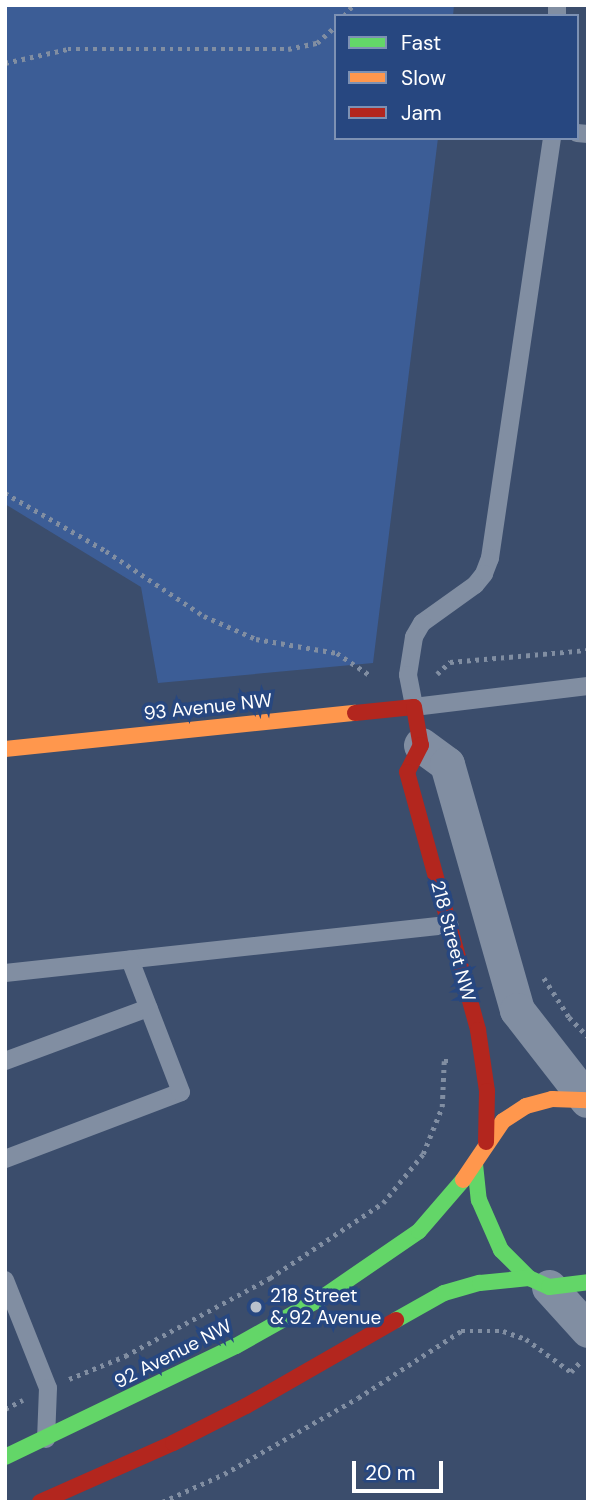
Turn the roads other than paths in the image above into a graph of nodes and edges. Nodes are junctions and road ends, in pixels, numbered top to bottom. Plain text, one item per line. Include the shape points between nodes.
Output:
1 (551, 140) edge
2 (588, 687) edge
3 (414, 707) junction
4 (421, 745) junction
5 (5, 749) edge
6 (449, 925) junction
7 (130, 960) junction
8 (5, 973) edge
9 (148, 1008) junction
10 (5, 1061) edge
11 (587, 1100) edge
12 (486, 1142) junction
13 (5, 1159) edge
14 (475, 1164) junction
15 (5, 1280) edge
16 (539, 1283) junction
17 (588, 1283) edge
18 (587, 1342) edge
19 (46, 1439) junction
20 (5, 1457) edge
21 (40, 1502) edge

1 - 3 lane via 489,558 475,584 435,611 414,637 408,675
2 - 3 lane
3 - 4 main road
3 - 5 main road, 93 Avenue NW
4 - 6 main road, 218 Street NW via 407,772
4 - 11 street via 447,764 517,1010
6 - 7 lane
6 - 12 main road, 218 Street NW via 484,1058
7 - 8 lane
7 - 9 lane
9 - 10 lane
9 - 13 lane via 181,1092
11 - 12 main road, 92 Avenue NW via 552,1099 526,1106 503,1121
12 - 14 main road, 92 Avenue NW
14 - 16 main road via 479,1200 501,1250
14 - 19 main road, 92 Avenue NW via 410,1240 334,1289 236,1346
15 - 19 lane via 48,1388
16 - 17 main road
16 - 18 street
16 - 21 main road via 481,1283 444,1293 198,1431
19 - 20 main road, 92 Avenue NW

